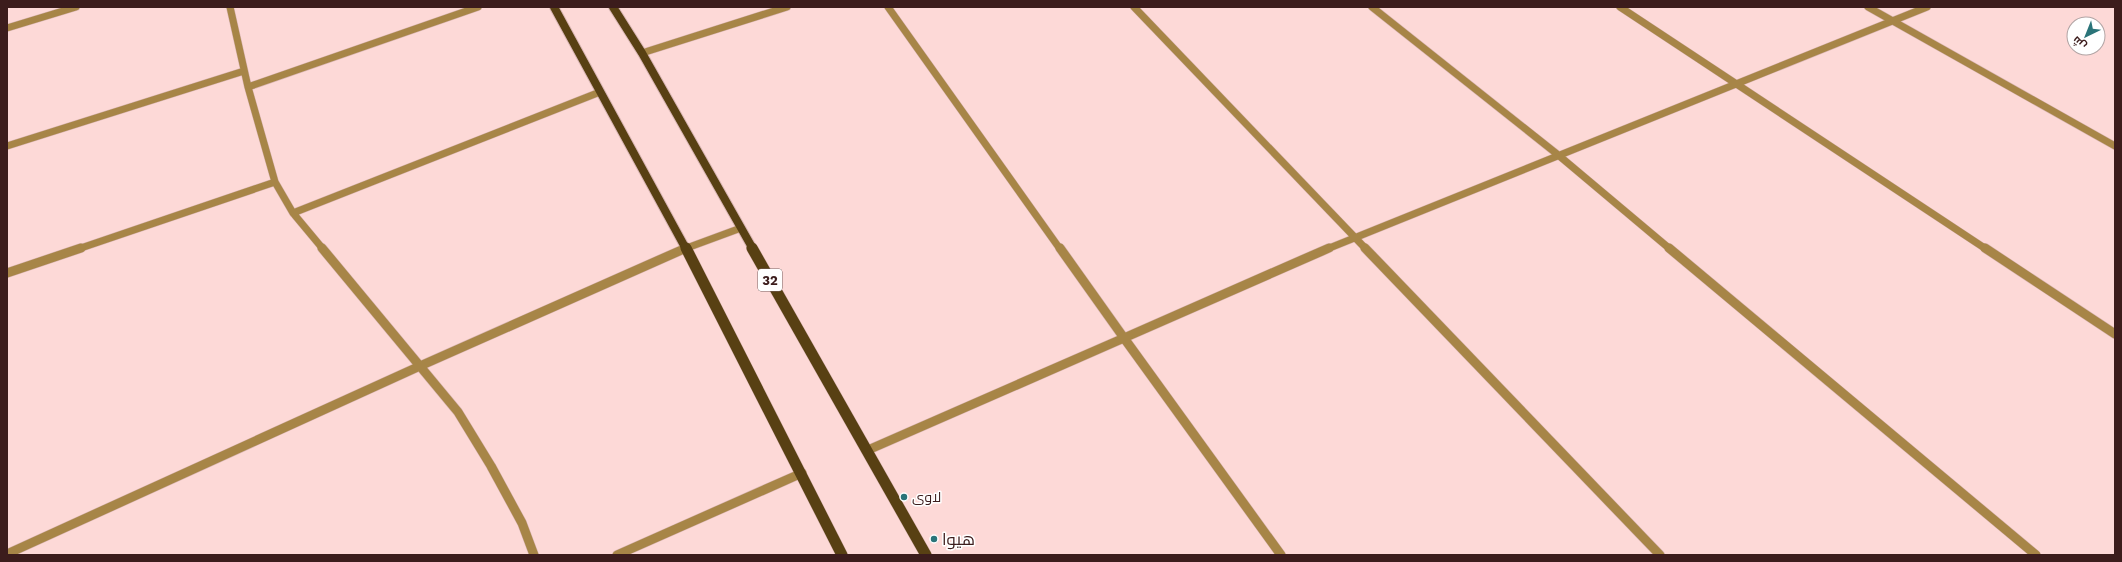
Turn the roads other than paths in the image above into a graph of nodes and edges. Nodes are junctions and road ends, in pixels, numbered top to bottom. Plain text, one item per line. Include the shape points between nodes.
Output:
1 (76, 7) edge
2 (230, 7) edge
3 (478, 7) edge
4 (554, 7) edge
5 (613, 7) edge
6 (787, 7) edge
7 (888, 7) edge
8 (1134, 7) edge
9 (1372, 7) edge
10 (1620, 7) edge
11 (1868, 7) edge
12 (1927, 7) edge
13 (1892, 20) junction
14 (7, 28) edge
15 (642, 53) junction
16 (244, 71) junction
17 (1737, 84) junction
18 (248, 87) junction
19 (600, 92) junction
20 (7, 146) edge
21 (2115, 146) edge
22 (1557, 154) junction
23 (275, 182) junction
24 (293, 214) junction
25 (740, 228) junction
26 (1354, 237) junction
27 (686, 248) junction
28 (7, 273) edge
29 (2115, 334) edge
30 (1124, 338) junction
31 (420, 366) junction
32 (868, 450) junction
33 (802, 473) junction
34 (7, 554) edge
35 (534, 555) edge
36 (617, 555) edge
37 (842, 555) edge
38 (926, 555) edge
39 (1281, 555) edge
40 (1660, 555) edge
41 (2036, 555) edge

1 - 14 street
2 - 16 street
3 - 18 street
4 - 19 main road
5 - 15 main road, 32
6 - 15 street
7 - 30 street
8 - 26 street
9 - 22 street
10 - 17 street
11 - 13 street
12 - 13 street
13 - 17 street
13 - 21 street
15 - 25 main road, 32
16 - 18 street
16 - 20 street
17 - 22 street
17 - 29 street
18 - 23 street
19 - 24 street
19 - 27 main road
22 - 26 street
22 - 41 street
23 - 24 street
23 - 28 street
24 - 31 street
25 - 27 street
25 - 32 main road, 32
26 - 30 street
26 - 40 street
27 - 31 street
27 - 33 main road
30 - 32 street
30 - 39 street
31 - 34 street
31 - 35 street via 458,412 491,466 522,523
32 - 38 main road, 32
33 - 36 street
33 - 37 main road

